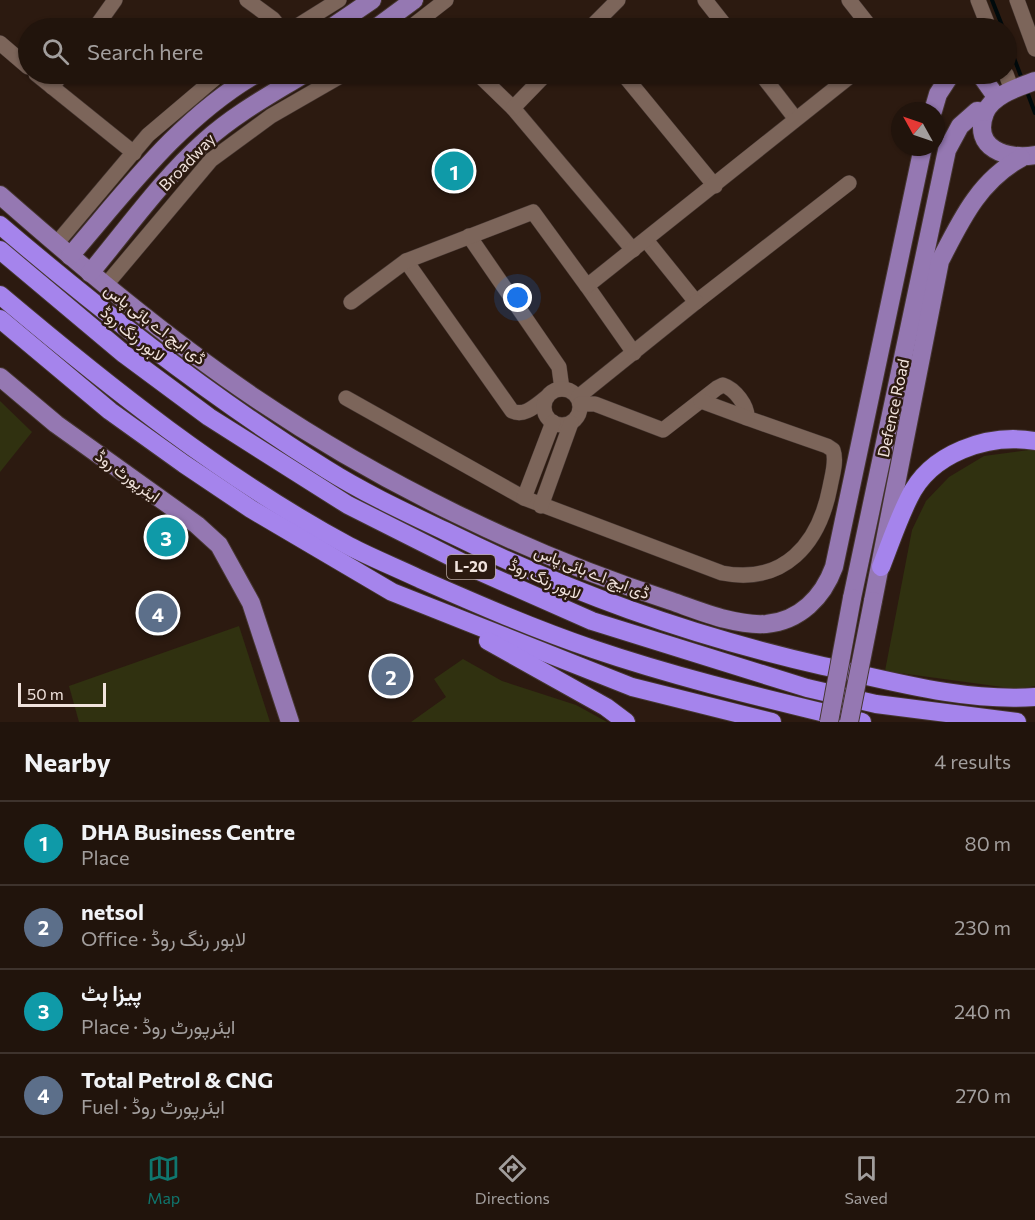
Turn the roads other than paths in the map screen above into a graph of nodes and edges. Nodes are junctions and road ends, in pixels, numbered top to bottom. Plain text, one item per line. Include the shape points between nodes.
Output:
1 (115, 0) edge
2 (247, 0) edge
3 (339, 0) edge
4 (372, 0) edge
5 (414, 0) edge
6 (446, 0) edge
7 (618, 0) edge
8 (705, 0) edge
9 (849, 0) edge
10 (1017, 0) edge
11 (102, 18) edge
12 (272, 18) edge
13 (310, 18) edge
14 (346, 18) edge
15 (390, 18) edge
16 (432, 18) edge
17 (600, 18) edge
18 (719, 18) edge
19 (863, 18) edge
20 (1033, 39) edge
21 (0, 43) edge
22 (18, 58) edge
23 (1035, 81) edge
24 (48, 84) edge
25 (54, 84) edge
26 (207, 84) edge
27 (240, 84) edge
28 (288, 84) edge
29 (310, 84) edge
30 (326, 84) edge
31 (488, 84) edge
32 (536, 84) edge
33 (631, 84) edge
34 (769, 84) edge
35 (840, 84) edge
36 (944, 84) edge
37 (52, 87) junction
38 (314, 91) junction
39 (1000, 93) edge
40 (936, 102) edge
41 (513, 108) junction
42 (795, 118) junction
43 (134, 153) junction
44 (921, 156) edge
45 (1028, 157) edge
46 (849, 183) dead end
47 (715, 186) junction
48 (0, 195) edge
49 (0, 225) edge
50 (469, 236) junction
51 (646, 240) junction
52 (56, 244) junction
53 (0, 250) edge
54 (633, 250) junction
55 (70, 256) junction
56 (406, 261) junction
57 (90, 273) junction
58 (105, 286) junction
59 (587, 286) junction
60 (0, 296) edge
61 (351, 302) dead end
62 (696, 302) junction
63 (0, 320) edge
64 (634, 353) junction
65 (0, 377) edge
66 (562, 389) junction
67 (547, 397) junction
68 (346, 398) dead end
69 (579, 401) junction
70 (701, 401) junction
71 (747, 418) junction
72 (553, 422) junction
73 (571, 423) junction
74 (1035, 441) edge
75 (524, 498) junction
76 (541, 506) junction
77 (881, 567) junction
78 (434, 610) junction
79 (1035, 697) edge
80 (290, 722) edge
81 (626, 722) edge
82 (772, 722) edge
83 (829, 722) edge
84 (849, 722) edge
85 (862, 722) edge
86 (1017, 722) edge

1 - 11 street
2 - 12 street
3 - 13 street
4 - 14 main road
5 - 15 main road
6 - 16 street
7 - 17 street
8 - 18 street
9 - 19 street
10 - 20 street
21 - 22 street
23 - 39 main road, Defence Road
24 - 37 street
25 - 37 street
26 - 43 street via 178,106
27 - 55 main road, Broadway via 178,133
28 - 57 main road, Broadway via 238,114 204,141
29 - 38 street
30 - 38 street
31 - 41 street
32 - 41 street
33 - 47 street
34 - 42 street
35 - 42 street
36 - 40 main road
37 - 43 street
38 - 58 street via 244,134 202,168
39 - 45 main road via 983,129 992,148 1005,156
39 - 83 main road, Defence Road, bridge via 960,126 947,150
41 - 54 street
42 - 47 street
43 - 52 street
44 - 58 main road, ڈی ایچ اے بائی پاس via 834,567 829,581 809,606 768,624 740,621 616,584 538,552 421,495 255,398
45 - 77 main road, Defence Road via 1001,169 985,184 964,213 940,261
46 - 62 street
47 - 51 street
48 - 52 main road, ڈی ایچ اے بائی پاس
49 - 79 highway via 226,404 328,471 501,559 667,624 772,654 915,687 1010,698
50 - 56 street
50 - 59 street via 533,212
50 - 66 street via 559,367
51 - 54 street
51 - 62 street
52 - 55 main road, ڈی ایچ اے بائی پاس
53 - 86 highway, لاہور رنگ روڈ / L-20 via 124,354 209,417 348,505 482,572 592,621 807,688 876,704
54 - 59 street
55 - 57 main road, ڈی ایچ اے بائی پاس
56 - 61 street
56 - 67 street via 512,411 526,412
57 - 58 main road, ڈی ایچ اے بائی پاس
59 - 64 street
60 - 85 highway, L-20 via 89,369 193,446 292,514 352,547 468,601 592,649 695,680
62 - 64 street
63 - 78 highway via 101,404 183,464 382,586
64 - 69 street
65 - 80 main road, ایئرپورٹ روڈ via 56,424 219,545 251,603
66 - 67 street
66 - 69 street via 571,391
67 - 72 street via 546,415
68 - 75 street
69 - 70 street via 663,430
69 - 73 street via 577,418
70 - 71 street
70 - 71 street via 717,388 729,387 745,405
71 - 76 street via 827,446 834,454 828,495 813,536 795,557 764,574 751,577 722,573
72 - 73 street
72 - 75 street
73 - 76 street
74 - 77 highway via 985,441 954,454 927,472 909,497
75 - 76 street
77 - 84 main road, Defence Road, bridge
78 - 81 highway
78 - 82 highway via 632,687

